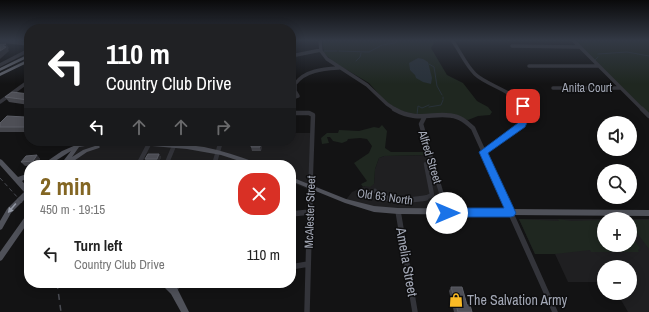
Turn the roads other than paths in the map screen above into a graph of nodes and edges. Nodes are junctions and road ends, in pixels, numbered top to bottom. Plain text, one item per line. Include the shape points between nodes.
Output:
1 (20, 55) edge
2 (323, 55) edge
3 (462, 55) edge
4 (587, 55) edge
5 (24, 60) edge
6 (24, 61) edge
7 (0, 65) edge
8 (529, 66) dead end
9 (599, 66) junction
10 (339, 68) junction
11 (0, 71) edge
12 (0, 75) edge
13 (24, 85) edge
14 (296, 85) edge
15 (553, 88) dead end
16 (620, 88) junction
17 (0, 102) edge
18 (296, 113) edge
19 (410, 116) junction
20 (649, 116) edge
21 (424, 118) junction
22 (421, 124) junction
23 (75, 146) edge
24 (78, 146) edge
25 (101, 146) edge
26 (148, 146) edge
27 (175, 146) edge
28 (192, 146) edge
29 (220, 146) edge
30 (219, 151) junction
31 (483, 152) junction
32 (53, 160) edge
33 (68, 160) edge
34 (72, 160) edge
35 (141, 160) edge
36 (168, 160) edge
37 (216, 160) edge
38 (244, 160) edge
39 (0, 161) edge
40 (426, 164) dead end
41 (24, 177) edge
42 (18, 180) junction
43 (296, 181) edge
44 (24, 187) edge
45 (310, 187) junction
46 (375, 191) dead end
47 (24, 196) edge
48 (398, 211) junction
49 (310, 212) junction
50 (296, 213) edge
51 (447, 213) junction
52 (511, 213) junction
53 (649, 213) edge
54 (2, 220) edge
55 (24, 223) edge
56 (0, 227) edge
57 (0, 258) edge
58 (308, 264) junction
59 (296, 266) edge
60 (181, 288) edge
61 (185, 312) edge
62 (307, 312) edge
63 (415, 312) edge
64 (556, 312) edge

1 - 7 street
2 - 10 street
3 - 31 street via 475,74 484,82 516,99 526,113 522,125
4 - 9 street
5 - 11 highway
6 - 12 highway
8 - 9 street
9 - 16 street
10 - 14 street via 310,72 300,78
10 - 19 street via 362,81 391,108
13 - 17 street
15 - 16 street, Anita Court
16 - 20 street
18 - 45 street, McAlester Street via 312,113
19 - 21 street
19 - 22 street, Alfred Street
21 - 22 street, Alfred Street
21 - 31 street via 449,115 465,121 473,128
22 - 51 street, Alfred Street
23 - 32 main road
24 - 33 main road
25 - 34 main road via 85,151
26 - 35 street
27 - 36 street
28 - 30 main road
29 - 30 street
30 - 37 street
30 - 38 main road
31 - 52 street
39 - 42 main road
40 - 46 street via 432,195 425,200 391,200 376,194
41 - 42 main road
42 - 44 main road
43 - 45 main road, Old 63 North
45 - 48 main road, Old 63 North via 374,209
45 - 49 street, McAlester Street
47 -> 54 main road
48 - 51 main road, Old 63 North
48 - 63 street, Amelia Street
49 - 50 street
49 - 58 street, McAlester Street
51 - 52 main road, Old 63 North
52 - 53 main road, Old 63 North
52 - 64 street
54 - 56 main road
55 - 57 main road
58 - 59 street
58 - 62 street, McAlester Street
60 - 61 main road

